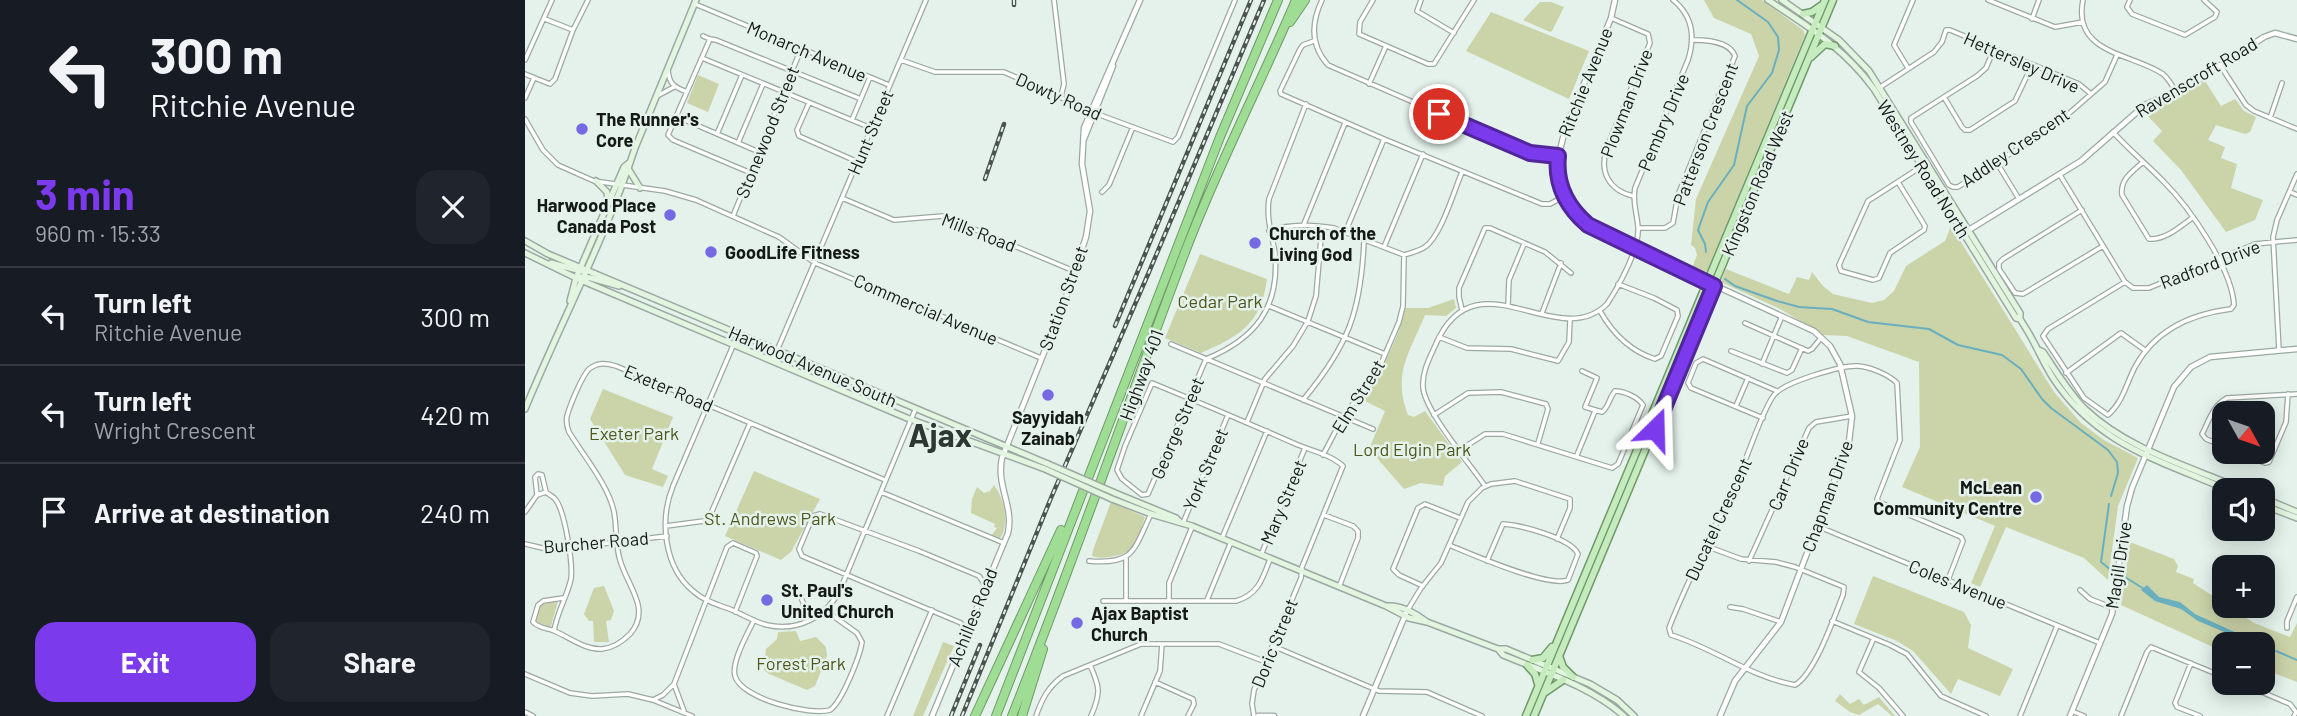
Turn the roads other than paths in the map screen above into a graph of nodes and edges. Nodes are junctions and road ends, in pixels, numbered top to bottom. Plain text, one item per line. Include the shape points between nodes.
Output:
1 (551, 0) edge
2 (588, 0) edge
3 (687, 0) edge
4 (926, 0) edge
5 (1054, 0) edge
6 (1140, 0) edge
7 (1235, 0) edge
8 (1278, 0) edge
9 (1296, 0) edge
10 (1305, 0) edge
11 (1322, 0) edge
12 (1373, 0) edge
13 (1422, 0) edge
14 (1474, 0) edge
15 (1615, 0) edge
16 (1673, 0) edge
17 (1768, 0) edge
18 (1782, 0) edge
19 (1833, 0) edge
20 (1913, 0) edge
21 (1988, 0) edge
22 (2039, 0) edge
23 (2083, 0) edge
24 (2130, 0) edge
25 (2204, 0) edge
26 (695, 2) edge
27 (1824, 2) edge
28 (1803, 14) junction
29 (1611, 18) junction
30 (545, 19) junction
31 (2032, 19) junction
32 (2083, 22) junction
33 (1817, 29) junction
34 (573, 30) junction
35 (1282, 33) junction
36 (1454, 33) junction
37 (703, 36) dead end
38 (711, 39) junction
39 (2297, 39) edge
40 (1693, 40) junction
41 (1314, 41) junction
42 (1386, 46) junction
43 (1835, 46) junction
44 (802, 49) junction
45 (1994, 49) junction
46 (2117, 55) junction
47 (702, 58) junction
48 (525, 60) edge
49 (901, 60) junction
50 (1808, 61) junction
51 (2032, 65) junction
52 (2220, 65) junction
53 (668, 68) junction
54 (1908, 68) junction
55 (792, 72) junction
56 (525, 74) edge
57 (742, 75) junction
58 (870, 77) junction
59 (534, 78) junction
60 (1874, 78) junction
61 (1890, 79) junction
62 (763, 83) junction
63 (2282, 83) dead end
64 (1369, 84) junction
65 (889, 85) junction
66 (674, 87) junction
67 (1877, 88) junction
68 (527, 89) edge
69 (687, 92) junction
70 (784, 92) junction
71 (2176, 92) junction
72 (2091, 94) junction
73 (1061, 96) junction
74 (655, 97) junction
75 (1944, 97) junction
76 (525, 98) edge
77 (861, 99) junction
78 (809, 103) junction
79 (1306, 104) junction
80 (1093, 112) junction
81 (677, 117) junction
82 (2270, 118) junction
83 (525, 119) edge
84 (852, 120) junction
85 (1345, 122) junction
86 (1133, 127) junction
87 (871, 128) junction
88 (2297, 129) edge
89 (2113, 132) junction
90 (717, 134) junction
91 (1384, 139) junction
92 (738, 143) junction
93 (759, 152) junction
94 (1423, 154) junction
95 (1558, 156) junction
96 (858, 162) junction
97 (2143, 162) junction
98 (1997, 163) junction
99 (1925, 164) junction
100 (629, 167) junction
101 (1462, 172) junction
102 (751, 173) junction
103 (2060, 174) junction
104 (2297, 174) edge
105 (596, 181) junction
106 (1898, 182) junction
107 (620, 184) junction
108 (641, 188) junction
109 (1102, 192) dead end
110 (2290, 192) junction
111 (2297, 195) edge
112 (1633, 196) junction
113 (1565, 197) junction
114 (842, 198) junction
115 (2019, 199) junction
116 (608, 203) junction
117 (2082, 210) junction
118 (733, 216) junction
119 (2192, 218) junction
120 (1304, 224) junction
121 (1322, 227) junction
122 (1638, 228) junction
123 (1269, 231) junction
124 (1966, 232) junction
125 (1345, 233) junction
126 (2297, 240) edge
127 (1364, 241) junction
128 (525, 242) edge
129 (2273, 242) junction
130 (1524, 243) junction
131 (2103, 246) junction
132 (1384, 247) junction
133 (1634, 249) junction
134 (525, 253) edge
135 (1403, 255) junction
136 (2218, 259) junction
137 (815, 263) junction
138 (1561, 263) junction
139 (1073, 271) junction
140 (1571, 273) dead end
141 (581, 274) junction
142 (1706, 282) junction
143 (2125, 282) junction
144 (1618, 284) junction
145 (1714, 286) junction
146 (660, 301) junction
147 (1507, 305) junction
148 (1269, 306) junction
149 (655, 310) junction
150 (1462, 310) junction
151 (1600, 311) junction
152 (1542, 313) junction
153 (1782, 316) junction
154 (1570, 320) junction
155 (1308, 321) junction
156 (1745, 323) dead end
157 (738, 334) junction
158 (1774, 335) junction
159 (1439, 337) junction
160 (1346, 338) junction
161 (1821, 338) junction
162 (734, 343) junction
163 (1171, 344) dead end
164 (1801, 348) junction
165 (2297, 349) edge
166 (2279, 350) junction
167 (778, 351) junction
168 (1226, 351) junction
169 (1731, 351) dead end
170 (2146, 351) junction
171 (1385, 354) junction
172 (1041, 358) junction
173 (1206, 359) junction
174 (773, 360) junction
175 (1224, 361) junction
176 (1762, 364) junction
177 (1841, 369) junction
178 (1582, 371) dead end
179 (2066, 373) junction
180 (841, 377) junction
181 (1748, 378) junction
182 (1263, 384) junction
183 (836, 387) junction
184 (1777, 391) junction
185 (2288, 394) junction
186 (2297, 394) edge
187 (1189, 398) junction
188 (1303, 400) junction
189 (2221, 401) edge
190 (708, 404) junction
191 (1736, 406) junction
192 (525, 409) edge
193 (915, 410) junction
194 (1595, 411) junction
195 (2212, 412) edge
196 (1228, 415) junction
197 (1434, 415) junction
198 (1852, 416) junction
199 (1343, 418) junction
200 (1763, 418) junction
201 (911, 419) junction
202 (1246, 422) junction
203 (750, 423) junction
204 (1373, 429) dead end
205 (1267, 432) junction
206 (2212, 441) edge
207 (1538, 443) junction
208 (1305, 448) junction
209 (2275, 448) edge
210 (1005, 450) junction
211 (1460, 450) junction
212 (2147, 452) junction
213 (1323, 455) junction
214 (1576, 455) junction
215 (2213, 478) edge
216 (885, 480) junction
217 (2212, 482) edge
218 (1485, 486) junction
219 (546, 492) junction
220 (881, 492) junction
221 (537, 495) junction
222 (2275, 503) edge
223 (1076, 507) junction
224 (2275, 510) edge
225 (525, 512) edge
226 (1152, 512) junction
227 (2297, 512) edge
228 (1324, 515) junction
229 (1460, 518) junction
230 (2297, 518) edge
231 (1181, 522) junction
232 (666, 526) junction
233 (1192, 526) junction
234 (1816, 526) junction
235 (865, 531) junction
236 (667, 536) junction
237 (1222, 538) junction
238 (1557, 539) junction
239 (1231, 542) junction
240 (617, 543) junction
241 (1004, 543) junction
242 (525, 544) edge
243 (1449, 545) junction
244 (1706, 545) junction
245 (568, 548) junction
246 (1261, 555) junction
247 (1126, 558) junction
248 (1270, 559) junction
249 (1089, 561) dead end
250 (1487, 561) junction
251 (1749, 561) junction
252 (1800, 569) junction
253 (1301, 572) junction
254 (990, 573) junction
255 (846, 575) junction
256 (979, 576) junction
257 (1948, 580) junction
258 (985, 585) junction
259 (1423, 586) junction
260 (1339, 587) junction
261 (2080, 590) dead end
262 (563, 598) junction
263 (707, 600) junction
264 (802, 600) dead end
265 (1207, 600) junction
266 (2296, 600) edge
267 (1056, 601) junction
268 (1103, 601) dead end
269 (1126, 601) junction
270 (1169, 601) junction
271 (1730, 607) dead end
272 (2113, 608) junction
273 (932, 610) junction
274 (825, 611) junction
275 (735, 612) junction
276 (1406, 613) junction
277 (754, 620) junction
278 (810, 620) junction
279 (971, 620) junction
280 (1832, 621) junction
281 (1781, 622) junction
282 (961, 623) junction
283 (2057, 626) junction
284 (2287, 628) dead end
285 (554, 631) junction
286 (965, 632) junction
287 (1873, 640) junction
288 (1556, 643) junction
289 (2100, 643) junction
290 (1162, 645) junction
291 (1273, 646) junction
292 (1559, 656) junction
293 (1265, 662) junction
294 (1530, 662) junction
295 (2191, 663) junction
296 (1090, 665) junction
297 (1745, 669) junction
298 (1549, 671) junction
299 (2212, 672) edge
300 (525, 674) edge
301 (1573, 677) junction
302 (1563, 680) junction
303 (1155, 682) junction
304 (674, 684) junction
305 (1538, 686) junction
306 (1375, 689) junction
307 (942, 692) junction
308 (1543, 694) junction
309 (2269, 695) edge
310 (653, 700) junction
311 (525, 712) edge
312 (1969, 712) edge
313 (684, 713) junction
314 (2071, 713) edge
315 (533, 716) edge
316 (692, 716) edge
317 (887, 716) edge
318 (932, 716) edge
319 (975, 716) edge
320 (996, 716) edge
321 (1011, 716) edge
322 (1021, 716) edge
323 (1036, 716) edge
324 (1091, 716) edge
325 (1141, 716) edge
326 (1188, 716) edge
327 (1256, 716) edge
328 (1274, 716) edge
329 (1363, 716) edge
330 (1482, 716) edge
331 (1526, 716) edge
332 (1534, 716) edge
333 (1623, 716) edge
334 (1634, 716) edge
335 (1720, 716) edge
336 (1903, 716) edge
337 (1986, 716) edge
338 (2020, 716) edge
339 (2084, 716) edge
340 (2121, 716) edge
341 (2200, 716) edge
342 (2294, 716) edge

1 - 30 street
2 - 34 street
3 - 26 street, Monarch Avenue
4 - 49 street, Hunt Street
5 - 73 street via 1064,84
6 - 80 street, Station Street
7 - 86 street via 1178,137 1173,142
8 - 223 highway, Highway 401
9 - 35 highway, Highway 401
10 - 35 highway
11 - 41 street via 1313,26
12 - 42 street via 1360,22 1359,34
13 - 36 street via 1417,11
14 - 36 street
15 - 29 street, Ritchie Avenue
16 - 40 street via 1688,19
17 - 33 main road
18 - 28 main road
19 - 33 main road, Kingston Road West
20 - 54 street via 1894,46
21 - 31 street
22 - 31 street
23 - 32 street
24 - 25 street via 2127,7 2132,14 2185,35 2215,17 2215,8
26 - 44 street, Monarch Avenue
26 - 53 main road
27 - 28 main road
27 - 33 main road, Kingston Road West
28 - 33 main road
29 - 95 street, Ritchie Avenue via 1563,133
29 - 112 street, Plowman Drive via 1650,37 1602,163 1615,188
30 - 34 street
30 - 48 street
31 - 32 street via 2055,27
32 - 46 street via 2094,41
33 - 43 main road, Westney Road North
33 - 50 main road, Kingston Road West
33 - 60 main road, Westney Road North via 1855,54
33 - 142 main road, Kingston Road West
34 - 59 street via 555,79 550,84
35 - 267 highway, Highway 401 via 1180,266
36 - 42 street via 1434,64
37 - 38 street
38 - 47 street
38 - 55 street
39 - 52 street, Ravenscroft Road via 2276,33 2264,37
40 - 112 street, Pembry Drive
40 - 122 street, Patterson Crescent via 1713,42 1731,49 1735,56 1678,195 1673,223 1665,228
41 - 64 street via 1328,65
41 - 79 street via 1300,49 1280,91
42 - 64 street
43 - 50 main road via 1821,46
43 - 67 main road, Westney Road North
44 - 55 street, Stonewood Street
44 - 58 street, Monarch Avenue
45 - 51 street, Hettersley Drive
45 - 54 street, Hettersley Drive via 1946,30 1934,52
45 - 75 street, Addley Crescent via 1986,68
46 - 71 street via 2162,74
46 - 72 street, Addley Crescent via 2107,78
47 - 57 street
47 - 69 street
49 - 65 street, Hunt Street
49 - 73 street, Dowty Road via 935,72 1004,72
50 - 145 main road, Kingston Road West
51 - 72 street, Hettersley Drive via 2079,84
51 - 75 street via 2015,101 1970,130 1962,127
52 - 71 street, Ravenscroft Road
52 - 82 street via 2246,105
53 - 66 street
53 - 74 main road
54 - 61 street, Hettersley Drive
55 - 70 street, Stonewood Street
55 - 77 street
56 - 59 street
57 - 62 street
57 - 90 street
58 - 65 street, Monarch Avenue
58 - 77 street
59 - 68 street
60 - 61 street
60 - 67 main road, Westney Road North
61 - 67 street, Hettersley Drive
62 - 70 street
62 - 92 street
63 - 82 street
64 - 95 street via 1530,153
65 - 87 street, Hunt Street
66 - 69 street
66 - 74 street
67 - 99 main road, Westney Road North
68 - 76 street
69 - 81 street
70 - 78 street
70 - 93 street, Stonewood Street
71 - 89 street, Ravenscroft Road via 2145,105
72 - 98 street, Addley Crescent via 2058,123
73 - 80 street, Dowty Road
74 - 100 main road
75 - 98 street, Addley Crescent via 1911,122 1949,185 1958,187
77 - 84 street
78 - 84 street
78 - 96 street via 797,130 799,136
79 - 85 street
79 - 123 street via 1269,199
80 - 86 street, Dowty Road
80 - 139 street, Station Street via 1084,128 1082,164 1090,217
81 - 90 street
81 - 102 street via 668,135 673,140
82 - 88 street
83 - 105 street, Commercial Avenue via 550,159
84 - 87 street
85 - 91 street
85 - 120 street
86 - 109 street
87 - 96 street, Hunt Street
89 - 97 street
89 - 103 street, Ravenscroft Road
90 - 92 street
91 - 94 street
91 - 125 street
92 - 93 street
93 - 102 street, Stonewood Street
94 - 101 street
94 - 132 street
95 - 113 street, Ritchie Avenue via 1558,177
96 - 114 street, Hunt Street
97 - 119 street
97 - 119 street via 2121,188 2149,239 2175,231
98 - 115 street
99 - 106 street
99 - 124 main road, Westney Road North
100 - 107 main road via 624,167
100 - 108 main road
101 - 113 street via 1542,204
101 - 135 street via 1435,237 1426,247
102 - 118 street, Stonewood Street
103 - 115 street, Ravenscroft Road
103 - 117 street
104 - 110 street
105 - 107 street, Commercial Avenue
105 - 116 main road via 607,192
106 - 106 street via 1868,201 1839,265 1841,271 1879,278 1891,253 1924,230
107 - 108 street, Commercial Avenue
107 - 116 main road
107 - 141 main road
108 - 118 street, Commercial Avenue via 683,195
110 - 111 street
110 - 129 street
112 - 122 street, Pembry Drive
113 - 133 street, Ritchie Avenue via 1588,225
114 - 137 street, Hunt Street
114 - 139 street, Mills Road via 894,220 943,216
115 - 124 street, Ravenscroft Road
116 - 141 main road
117 - 131 street
117 - 131 street via 2003,259 1999,269 2015,293 2023,295
118 - 137 street, Commercial Avenue via 779,237
119 - 136 street
120 - 121 street
120 - 123 street
121 - 125 street
121 - 155 street via 1316,296
122 - 133 street, Pembry Drive
123 - 148 street via 1275,265
124 - 212 main road, Westney Road North via 2019,313 2054,380 2108,436
125 - 127 street
126 - 129 street, Radford Drive
127 - 132 street
127 - 160 street via 1355,313
128 - 141 main road, Harwood Avenue South
129 - 136 street, Radford Drive
129 - 166 street
130 - 138 street
130 - 147 street via 1509,281
130 - 150 street via 1485,228 1459,288
131 - 143 street
132 - 135 street
133 - 142 street, Ritchie Avenue
133 - 144 street, Pembry Drive
134 - 141 main road, Harwood Avenue South
135 - 171 street, Elm Street via 1402,312
136 - 143 street, Radford Drive via 2149,288 2133,288
136 - 170 street via 2231,284 2231,309 2184,320
137 - 167 street, Hunt Street
137 - 172 street, Commercial Avenue
138 - 140 street
138 - 152 street
139 - 172 street, Station Street
141 - 146 main road, Harwood Avenue South
141 - 149 main road, Harwood Avenue South
141 - 192 main road
142 - 145 street, Ritchie Avenue
142 - 288 main road, Kingston Road West
143 - 179 street via 2044,332
144 - 151 street, Pembry Drive
144 - 151 street via 1677,310 1661,356 1655,359 1634,351
145 - 153 street, Chapman Drive
145 - 292 main road, Kingston Road West
146 - 149 main road
146 - 157 main road, Harwood Avenue South
147 - 150 street
147 - 152 street
148 - 155 street
148 - 168 street via 1249,335
149 - 162 main road, Harwood Avenue South
150 - 159 street
151 - 154 street
152 - 154 street
153 - 158 street
153 - 161 street, Chapman Drive
154 - 159 street via 1569,342 1558,361 1511,349 1467,348
155 - 160 street
155 - 182 street
156 - 158 street
157 - 162 street
157 - 167 main road, Harwood Avenue South
158 - 164 street
158 - 176 street
159 - 197 street via 1424,372 1426,403
160 - 171 street
160 - 188 street
161 - 164 street via 1810,351
161 - 177 street, Chapman Drive via 1835,353
162 - 174 main road, Harwood Avenue South
162 - 190 street
163 - 173 street
164 - 176 street via 1788,373
165 - 166 street, Magill Drive
166 - 212 street, Magill Drive via 2219,355 2191,368 2174,387
167 - 174 street
167 - 180 main road, Harwood Avenue South
168 - 173 street
168 - 175 street
169 - 176 street
170 - 179 street via 2121,333
170 - 179 street via 2108,415 2084,398
171 - 199 street, Elm Street via 1371,383
172 - 210 street, Station Street
173 - 175 street
173 - 187 street, George Street
174 - 183 main road, Harwood Avenue South
175 - 182 street
177 - 184 street
177 - 198 street, Chapman Drive
177 - 257 street via 1867,368 1896,383 1900,440 1877,499 1961,537
178 - 194 street via 1597,378 1585,407
180 - 183 main road
180 - 193 main road, Harwood Avenue South
181 - 184 street
181 - 191 street
181 - 191 street via 1703,359 1688,380 1690,386
182 - 188 street
182 - 202 street
183 - 201 main road, Harwood Avenue South
184 - 200 street, Ducatel Crescent
185 - 186 street
185 - 189 street
185 - 209 street via 2286,422
187 - 187 street, George Street via 1152,383 1149,387 1117,470 1142,495 1147,496
187 - 196 street
188 - 199 street
190 - 203 street, Exeter Road
190 - 232 street via 670,492
190 - 240 street, Exeter Road via 607,363 590,368 585,375 567,425 610,497
191 - 200 street
193 - 201 street
193 - 210 main road, Harwood Avenue South
194 - 214 street
194 - 214 street via 1606,409 1615,391 1643,405 1618,464 1612,468
195 - 206 street via 2202,434
196 - 202 street
196 - 231 street, York Street
197 - 207 street via 1468,393 1511,393 1546,404
197 - 211 street
198 - 234 street, Chapman Drive via 1849,442
198 - 251 street, Carr Drive via 1816,422 1809,428
199 - 204 street
199 - 213 street, Elm Street
200 - 244 street, Ducatel Crescent
201 - 210 main road, Harwood Avenue South
201 - 216 street
202 - 205 street
203 - 216 street, Exeter Road
203 - 232 street via 709,518
205 - 208 street
205 - 237 street
207 - 211 street via 1495,433 1476,438
207 - 214 street
208 - 213 street
208 - 246 street, Mary Street
210 - 226 main road, Harwood Avenue South, bridge
210 - 241 street, Achilles Road via 999,475 1010,519
211 - 218 street
212 - 215 main road, Westney Road North
212 - 217 main road, Westney Road North
212 - 272 street, Magill Drive via 2128,501
213 - 228 street, Doric Street via 1343,466
216 - 220 street
218 - 229 street via 1468,502
218 - 238 street via 1515,481 1570,499
219 - 221 street
219 - 221 street via 538,474
219 - 245 street via 560,508
220 - 235 street
220 - 241 street
221 - 225 street
222 - 227 main road
223 - 319 highway
223 - 320 highway, Highway 401
224 - 230 main road
226 - 231 main road, Harwood Avenue South
226 - 247 street via 1137,547
228 - 253 street, Doric Street
228 - 260 street via 1358,531
229 - 243 street
229 - 259 street via 1425,504 1418,508 1393,569
231 - 233 main road, Harwood Avenue South
232 - 236 street
233 - 237 main road, Harwood Avenue South
233 - 270 street via 1170,583
234 - 252 street, Chapman Drive
234 - 257 street, Coles Avenue
235 - 255 street
235 - 255 street via 816,514 801,543 801,556
235 - 256 street
236 - 240 street, Burcher Road
236 - 263 street via 678,574
237 - 239 main road, Harwood Avenue South
238 - 250 street via 1503,524
238 - 250 street via 1578,554 1565,582
239 - 246 main road, Harwood Avenue South
239 - 265 street
240 - 245 street, Burcher Road
240 - 285 street via 641,607 633,631 617,645 601,649
241 - 254 street, Achilles Road
241 - 307 street, Achilles Road
242 - 245 street, Burcher Road via 540,549
243 - 250 street
243 - 259 street
244 - 251 street
244 - 297 street, Ducatel Crescent via 1669,631
245 - 262 street via 571,575
246 - 248 main road, Harwood Avenue South
247 - 249 street
247 - 269 street
248 - 253 main road, Harwood Avenue South
248 - 265 street via 1252,595 1236,601
251 - 252 street
252 - 280 street via 1844,587
252 - 281 street, Chapman Drive
253 - 260 main road, Harwood Avenue South
253 - 291 street, Doric Street
254 - 256 street
254 - 258 street, Achilles Road
255 - 273 street
255 - 274 street
256 - 258 street
257 - 283 street, Coles Avenue
258 - 279 street, Achilles Road
259 - 276 street
260 - 276 main road, Harwood Avenue South
261 - 272 street
262 - 285 street
262 - 285 street via 543,601 533,617 538,627
263 - 275 street
263 - 275 street via 727,547 733,543 757,556
263 - 304 street
264 - 278 street
265 - 270 street
266 - 284 street
267 - 321 highway, Highway 401
267 - 322 highway
268 - 269 street
269 - 270 street
271 - 281 street
272 - 289 street, Magill Drive
273 - 282 street
273 - 317 street
274 - 277 street via 857,633 862,642 837,705 818,715 781,707 739,686 734,667
274 - 278 street
275 - 277 street
276 - 294 main road, Harwood Avenue South via 1419,622
276 - 306 street
277 - 278 street via 783,627
279 - 282 street
279 - 286 street, Achilles Road
280 - 287 street
280 - 297 street via 1816,658 1795,685
281 - 297 street, Chapman Drive
282 - 286 street
283 - 289 street, Coles Avenue
283 - 338 street
286 - 307 street, Achilles Road
287 - 312 street via 1907,654 1941,696
287 - 336 street via 1859,672
288 - 294 main road via 1543,657
288 - 298 main road, Kingston Road West
289 - 314 street, Magill Drive
290 - 293 street via 1219,644
290 - 296 street via 1131,646
290 - 303 street
291 - 293 street, Doric Street
291 - 306 street
292 - 298 main road, Kingston Road West
292 - 301 main road
293 - 327 street, Doric Street via 1254,690
294 - 298 main road, Harwood Avenue South
294 - 305 main road
295 - 299 street
295 - 340 street via 2151,647
295 - 341 street via 2175,703
296 - 323 street via 1052,684
296 - 324 street via 1099,685
297 - 335 street, Chapman Drive
298 - 301 main road
298 - 302 main road
298 - 305 main road
298 - 308 main road
300 - 310 street via 580,695 628,694
301 - 334 main road via 1604,691
302 - 308 main road
302 - 333 main road via 1610,704
303 - 325 street
303 - 326 street via 1193,699
304 - 310 street
304 - 313 street
305 - 331 main road
306 - 329 street
306 - 330 street via 1427,692
307 - 318 street, Achilles Road
308 - 332 main road
309 - 342 street via 2290,704
310 - 313 street
311 - 315 street
312 - 337 street
313 - 316 street
314 - 339 street
327 - 328 street

